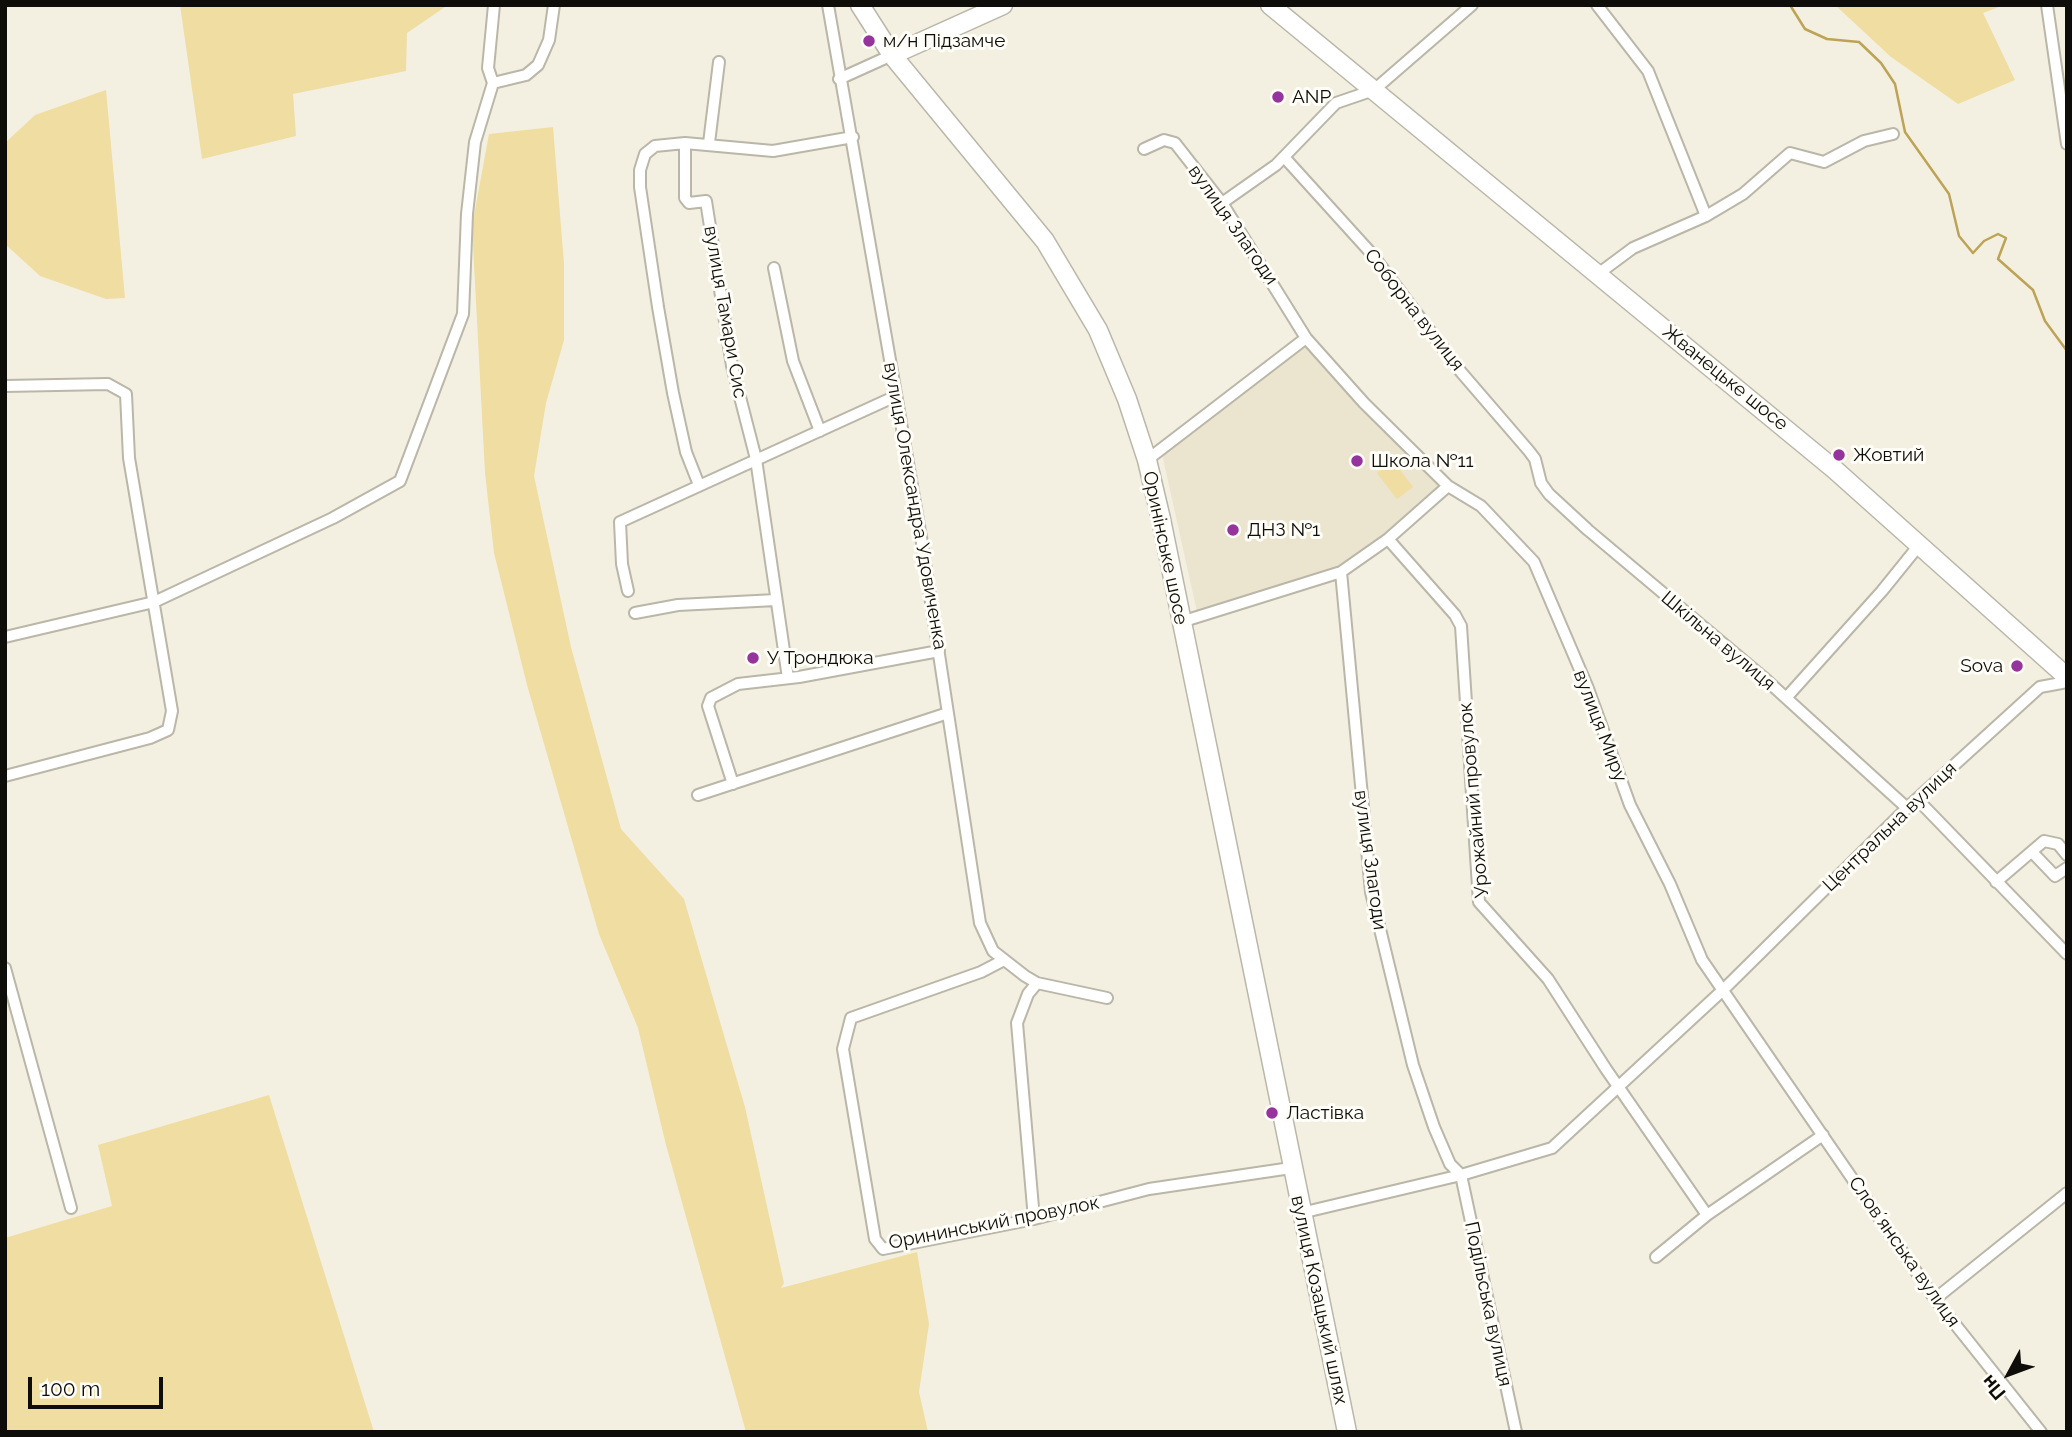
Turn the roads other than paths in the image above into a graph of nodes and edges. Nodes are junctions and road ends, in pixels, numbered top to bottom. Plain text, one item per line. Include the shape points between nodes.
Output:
1 (494, 5) edge
2 (554, 5) edge
3 (828, 5) edge
4 (860, 5) edge
5 (1003, 5) edge
6 (1270, 5) edge
7 (1472, 5) edge
8 (1597, 5) edge
9 (2047, 5) edge
10 (892, 55) junction
11 (719, 62) dead end
12 (839, 79) junction
13 (493, 83) junction
14 (1374, 90) junction
15 (1893, 134) dead end
16 (853, 137) junction
17 (685, 143) junction
18 (709, 143) junction
19 (2067, 144) edge
20 (1144, 149) dead end
21 (1284, 157) junction
22 (1223, 203) junction
23 (1706, 216) junction
24 (774, 268) dead end
25 (1598, 274) junction
26 (1306, 338) junction
27 (7, 383) edge
28 (896, 396) junction
29 (820, 430) junction
30 (756, 459) junction
31 (1147, 460) junction
32 (1538, 468) joint
33 (699, 485) junction
34 (1448, 486) junction
35 (1388, 539) junction
36 (1920, 544) junction
37 (1341, 572) junction
38 (628, 592) dead end
39 (776, 600) junction
40 (154, 602) junction
41 (635, 613) dead end
42 (1181, 622) junction
43 (5, 637) edge
44 (939, 651) junction
45 (788, 678) junction
46 (2067, 679) edge
47 (1786, 698) junction
48 (948, 713) junction
49 (5, 776) edge
50 (733, 784) junction
51 (698, 795) dead end
52 (1916, 799) junction
53 (1907, 808) junction
54 (2032, 852) junction
55 (2067, 855) edge
56 (2067, 868) edge
57 (1996, 882) junction
58 (2067, 954) edge
59 (1003, 960) junction
60 (5, 968) edge
61 (1037, 983) junction
62 (1723, 990) junction
63 (1107, 998) dead end
64 (1618, 1084) junction
65 (1823, 1135) junction
66 (1291, 1168) junction
67 (1461, 1175) junction
68 (2067, 1193) edge
69 (71, 1208) dead end
70 (1301, 1213) junction
71 (1707, 1215) junction
72 (1034, 1219) junction
73 (1656, 1257) dead end
74 (1935, 1299) junction
75 (1347, 1432) edge
76 (1516, 1432) edge
77 (2041, 1432) edge

1 - 13 street via 488,68
2 - 13 street via 549,40 538,65 518,78
3 - 12 street, вулиця Олександра Удовиченка
4 - 10 main road, Оринінське шосе
5 - 10 main road
6 - 14 main road, Жванецьке шосе
7 - 14 street
8 - 23 street via 1648,71
9 - 19 street
10 - 12 street
10 - 31 main road, Оринінське шосе via 1045,241 1098,330
11 - 18 street
12 - 16 street, вулиця Олександра Удовиченка
13 - 40 street via 475,142 463,314 400,481 321,524
14 - 21 street via 1336,103
14 - 25 main road, Жванецьке шосе
15 - 23 street via 1864,141 1824,162 1790,153 1743,194
16 - 18 street via 773,151
16 - 28 street, вулиця Олександра Удовиченка
17 - 18 street
17 - 30 street, вулиця Тамари Сис via 685,198 689,203 706,201 732,366
17 - 33 street via 650,148 640,170 673,393
20 - 22 street, вулиця Злагоди via 1172,141
21 - 22 street
21 - 32 street, Соборна вулиця via 1371,253
22 - 26 street, вулиця Злагоди
23 - 25 street via 1642,243
24 - 29 street via 793,362
25 - 36 main road, Жванецьке шосе
26 - 31 street
26 - 34 street, вулиця Злагоди
27 - 40 street via 108,384 125,394 129,458
28 - 29 street
28 - 44 street, вулиця Олександра Удовиченка
29 - 30 street
30 - 33 street
30 - 39 street
31 - 42 main road, Оринінське шосе
32 - 47 street, Шкільна вулиця via 1545,489 1577,521
33 - 38 street via 620,522
34 - 35 street
34 - 62 street, вулиця Миру via 1488,512 1539,571 1630,805 1702,960
35 - 37 street
35 - 64 street, Урожайний провулок via 1461,626 1479,902 1548,979
36 - 46 main road, Жванецьке шосе
36 - 47 street
37 - 42 street
37 - 67 street, вулиця Злагоди via 1371,892 1413,1065 1450,1164
39 - 41 street via 678,604
39 - 45 street
40 - 43 street
40 - 49 street via 172,710 168,730
42 - 66 main road, Оринінське шосе
44 - 45 street
44 - 48 street, вулиця Олександра Удовиченка
45 - 50 street via 738,684 709,700
46 - 52 street, Центральна вулиця via 2040,687
47 - 53 street, Шкільна вулиця
48 - 50 street
48 - 59 street, вулиця Олександра Удовиченка via 979,923
50 - 51 street
52 - 53 street, Центральна вулиця
52 - 57 street
53 - 62 street, Центральна вулиця
54 - 55 street via 2050,841
54 - 56 street via 2055,876
54 - 57 street
57 - 58 street
59 - 61 street, вулиця Олександра Удовиченка
59 - 72 street, Орининський провулок via 969,977 851,1018 843,1049 875,1239 883,1249
60 - 69 street
61 - 63 street, вулиця Олександра Удовиченка
61 - 72 street via 1017,1023
62 - 64 street, Центральна вулиця
62 - 65 street, Словʼянська вулиця
64 - 67 street, Центральна вулиця via 1552,1148
64 - 71 street
65 - 71 street
65 - 74 street, Словʼянська вулиця
66 - 70 main road, вулиця Козацький шлях
66 - 72 street, Орининський провулок via 1149,1189
67 - 70 street, Центральна вулиця
67 - 76 street, Подільська вулиця
68 - 74 street
70 - 75 main road, вулиця Козацький шлях
71 - 73 street
74 - 77 street, Словʼянська вулиця

